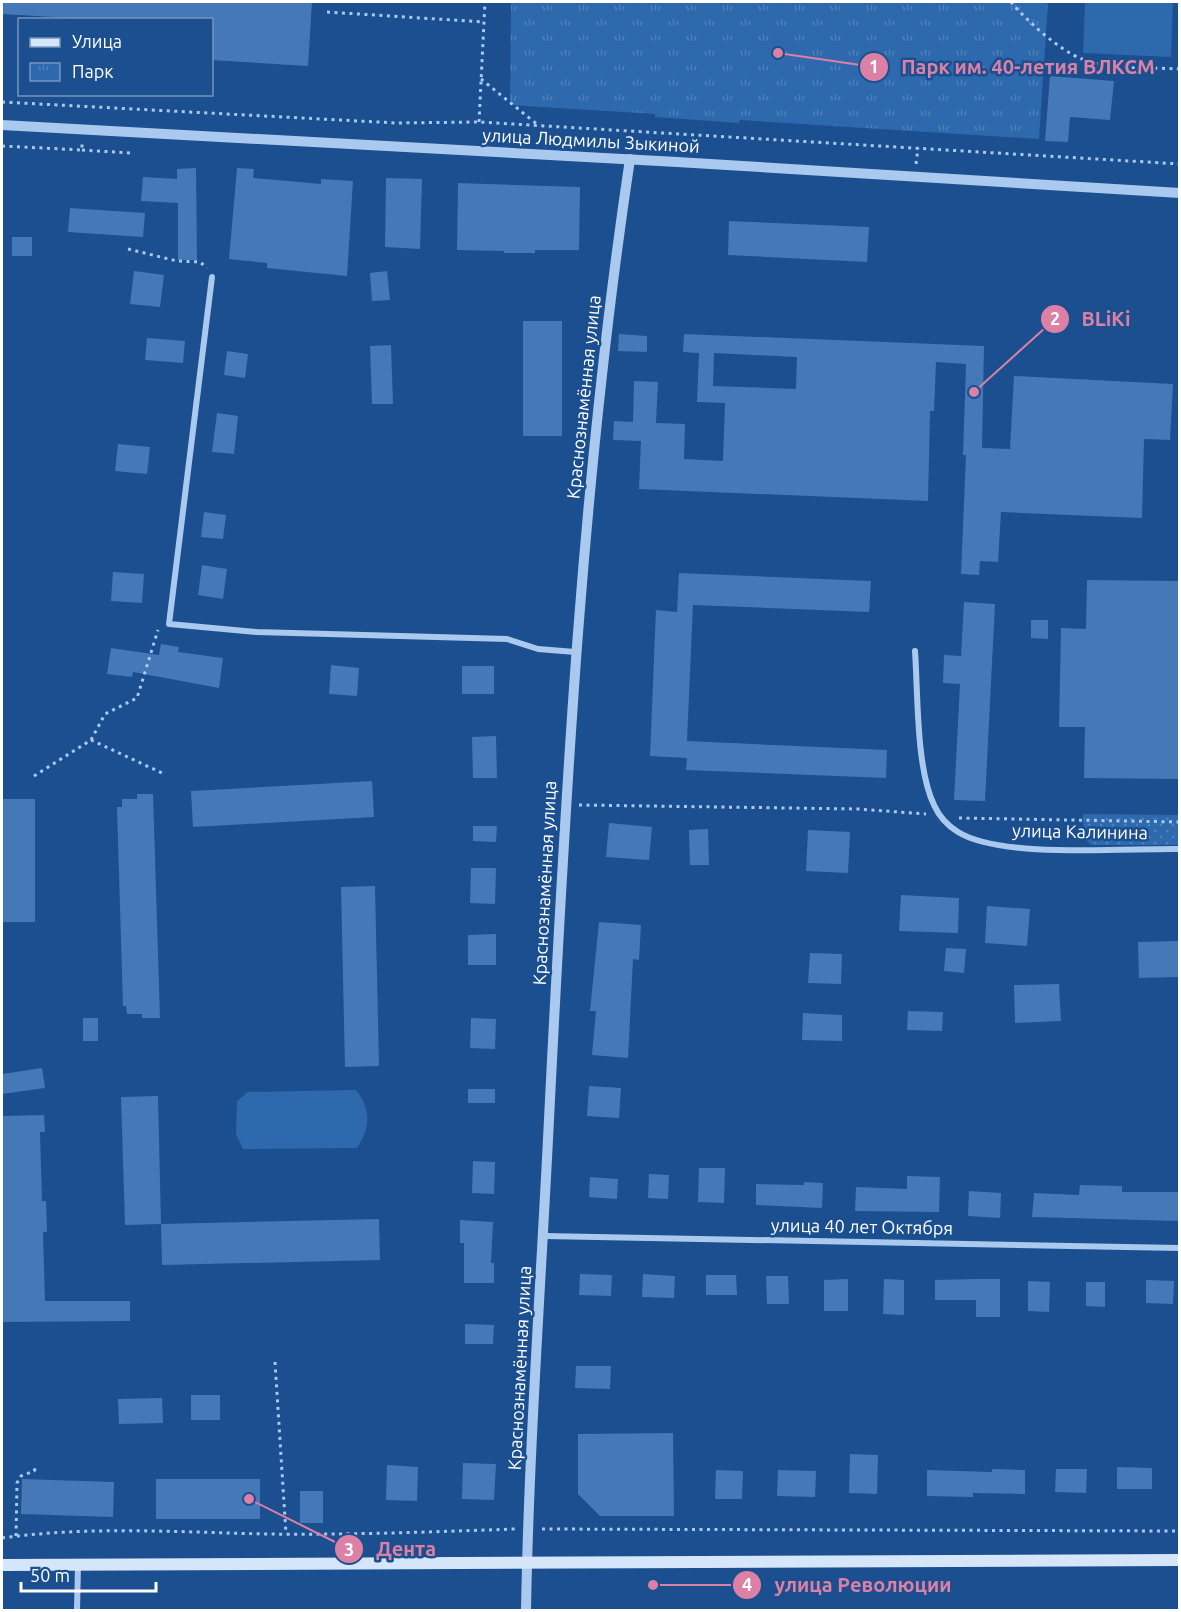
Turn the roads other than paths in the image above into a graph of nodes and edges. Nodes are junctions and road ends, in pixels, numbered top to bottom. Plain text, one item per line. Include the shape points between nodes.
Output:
1 (2, 126) edge
2 (630, 159) junction
3 (1179, 193) edge
4 (212, 277) road end
5 (915, 651) dead end
6 (575, 652) junction
7 (1179, 849) edge
8 (544, 1236) junction
9 (1179, 1248) edge
10 (1179, 1560) edge
11 (527, 1561) junction
12 (2, 1565) edge
13 (78, 1565) junction
14 (77, 1611) edge
15 (526, 1611) edge

1 - 2 street, улица Людмилы Зыкиной
2 - 3 street, улица Людмилы Зыкиной
2 - 6 street, Краснознамённая улица via 608,321
4 - 6 street via 169,624 279,633 507,639 538,649
5 - 7 street, улица Калинина via 926,775 934,805 958,833 1014,847
6 - 8 street, Краснознамённая улица
8 - 9 street, улица 40 лет Октября
8 - 11 street, Краснознамённая улица
10 - 11 main road
11 - 13 main road
11 - 15 street, Краснознамённая улица
12 - 13 main road
13 - 14 street

